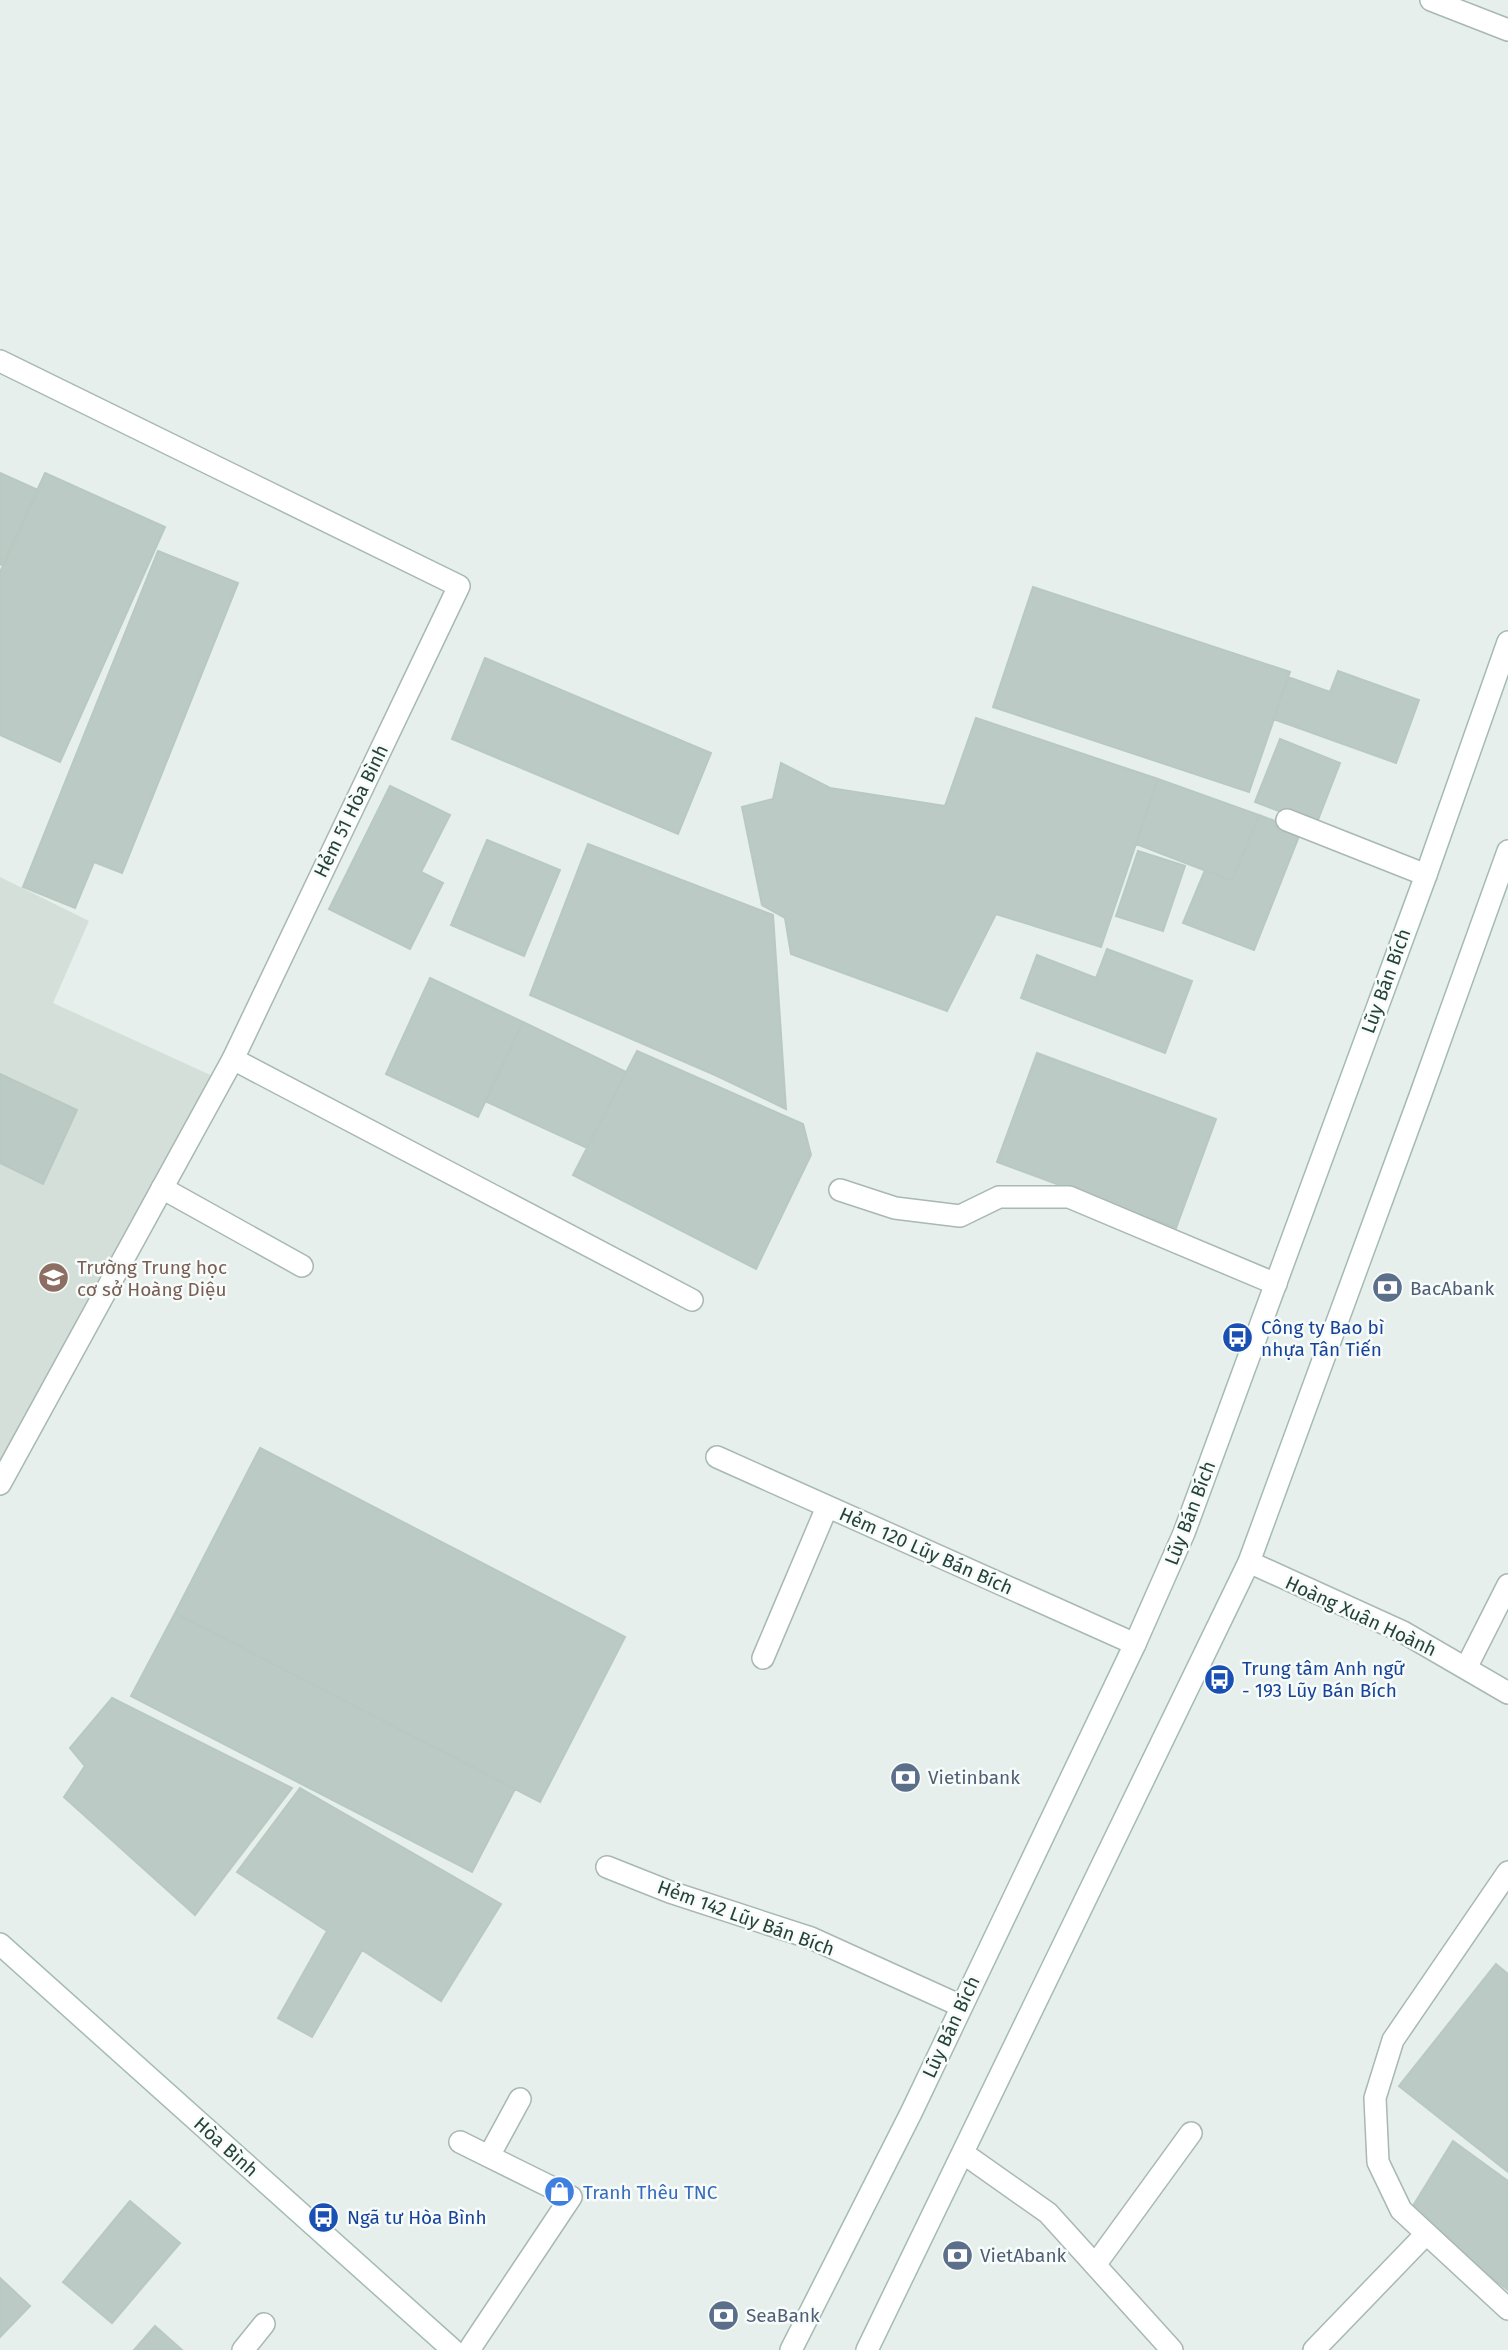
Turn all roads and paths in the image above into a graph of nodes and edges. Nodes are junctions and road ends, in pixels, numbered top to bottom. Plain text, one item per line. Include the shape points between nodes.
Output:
1 (1431, 0) edge
2 (1508, 30) edge
3 (0, 361) edge
4 (1508, 642) edge
5 (1287, 820) dead end
6 (1506, 862) edge
7 (1426, 874) junction
8 (233, 1059) junction
9 (162, 1188) junction
10 (839, 1189) dead end
11 (302, 1266) dead end
12 (1276, 1284) junction
13 (692, 1300) dead end
14 (717, 1457) dead end
15 (0, 1484) edge
16 (827, 1507) junction
17 (1249, 1562) junction
18 (1508, 1586) edge
19 (1135, 1644) junction
20 (763, 1658) dead end
21 (1466, 1668) junction
22 (1508, 1693) edge
23 (607, 1867) dead end
24 (1508, 1872) edge
25 (0, 1944) edge
26 (961, 2006) junction
27 (520, 2099) dead end
28 (1191, 2133) dead end
29 (460, 2142) dead end
30 (963, 2153) junction
31 (489, 2156) junction
32 (1426, 2234) junction
33 (1094, 2265) junction
34 (1508, 2309) edge
35 (264, 2324) dead end
36 (243, 2350) edge
37 (453, 2350) edge
38 (469, 2350) edge
39 (792, 2350) edge
40 (867, 2350) edge
41 (1172, 2350) edge
42 (1314, 2350) edge

1 - 2 main road
3 - 8 main road, Hẻm 51 Hòa Bình via 459,586
4 - 7 main road, Lũy Bán Bích
5 - 7 main road
6 - 17 main road
7 - 12 main road, Lũy Bán Bích
8 - 9 main road, Hẻm 51 Hòa Bình
8 - 13 main road
9 - 11 main road
9 - 15 main road, Hẻm 51 Hòa Bình
10 - 12 main road via 895,1208 960,1216 999,1197 1069,1197
12 - 19 main road, Lũy Bán Bích via 1184,1533
14 - 16 main road, Hẻm 120 Lũy Bán Bích
16 - 19 main road, Hẻm 120 Lũy Bán Bích
16 - 20 main road
17 - 21 main road, Hoàng Xuân Hoành via 1403,1632
17 - 30 main road
18 - 21 main road
19 - 26 main road, Lũy Bán Bích
21 - 22 main road, Hoàng Xuân Hoành
23 - 26 main road, Hẻm 142 Lũy Bán Bích via 811,1938
24 - 32 main road via 1392,2039 1375,2098 1378,2162 1401,2210
25 - 37 main road, Hòa Bình
26 - 39 main road, Lũy Bán Bích
27 - 31 main road
28 - 33 main road
29 - 31 main road
30 - 33 main road via 1048,2213
30 - 40 main road
31 - 38 main road via 571,2197
32 - 34 main road
32 - 42 main road
33 - 41 main road
35 - 36 main road

